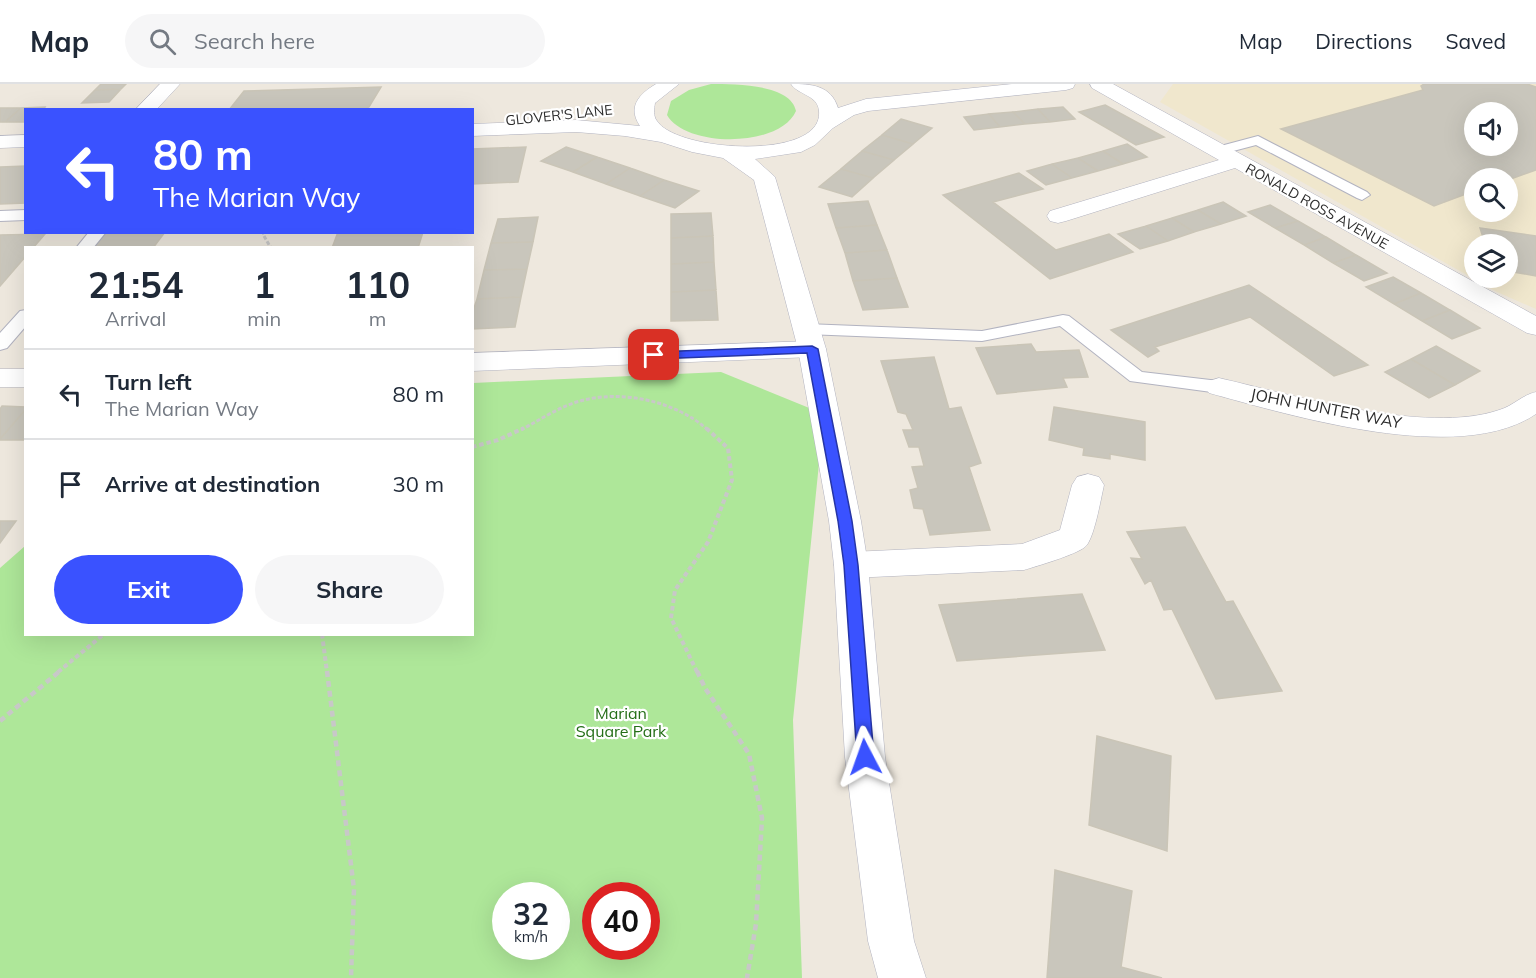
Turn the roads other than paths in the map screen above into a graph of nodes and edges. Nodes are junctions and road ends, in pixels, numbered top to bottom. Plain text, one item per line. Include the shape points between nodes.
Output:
1 (171, 84) edge
2 (670, 84) edge
3 (1066, 84) edge
4 (1099, 84) edge
5 (805, 86) edge
6 (896, 100) junction
7 (645, 102) junction
8 (146, 108) edge
9 (474, 123) edge
10 (829, 123) junction
11 (474, 130) edge
12 (667, 138) junction
13 (24, 141) edge
14 (0, 142) edge
15 (801, 144) junction
16 (24, 149) edge
17 (0, 150) edge
18 (728, 152) junction
19 (1228, 156) junction
20 (764, 177) junction
21 (1362, 195) dead end
22 (24, 215) edge
23 (0, 216) edge
24 (1058, 216) dead end
25 (96, 234) edge
26 (86, 246) edge
27 (24, 317) edge
28 (1536, 327) edge
29 (809, 339) junction
30 (0, 344) edge
31 (474, 362) edge
32 (0, 378) edge
33 (24, 378) edge
34 (1219, 387) joint
35 (1536, 401) edge
36 (1088, 485) dead end
37 (851, 565) junction
38 (902, 978) edge

1 - 8 street
2 - 7 street, GLOVER'S LANE
3 - 6 street
4 - 19 street, RONALD ROSS AVENUE
5 - 6 street via 855,99
5 - 10 street via 827,102
6 - 10 street via 856,108
7 - 9 street, GLOVER'S LANE via 616,110 537,120
7 - 12 street via 644,119 652,130
10 - 15 street via 815,138
11 - 12 street, GLOVER'S LANE via 576,126
12 - 18 street, GLOVER'S LANE
13 - 14 street
15 - 18 street via 780,151
15 - 20 street
16 - 17 street
18 - 20 street
19 - 21 lane via 1258,140
19 - 24 street
19 - 28 street, RONALD ROSS AVENUE
20 - 29 street
22 - 23 lane
25 - 26 lane
27 - 30 lane
29 - 31 street
29 - 34 lane via 982,336 1063,320 1137,377
29 - 37 street
32 - 33 street
34 - 35 street, JOHN HUNTER WAY via 1372,420 1448,428 1506,419
36 - 37 street via 1074,538 1024,557
37 - 38 street via 865,757 891,941

